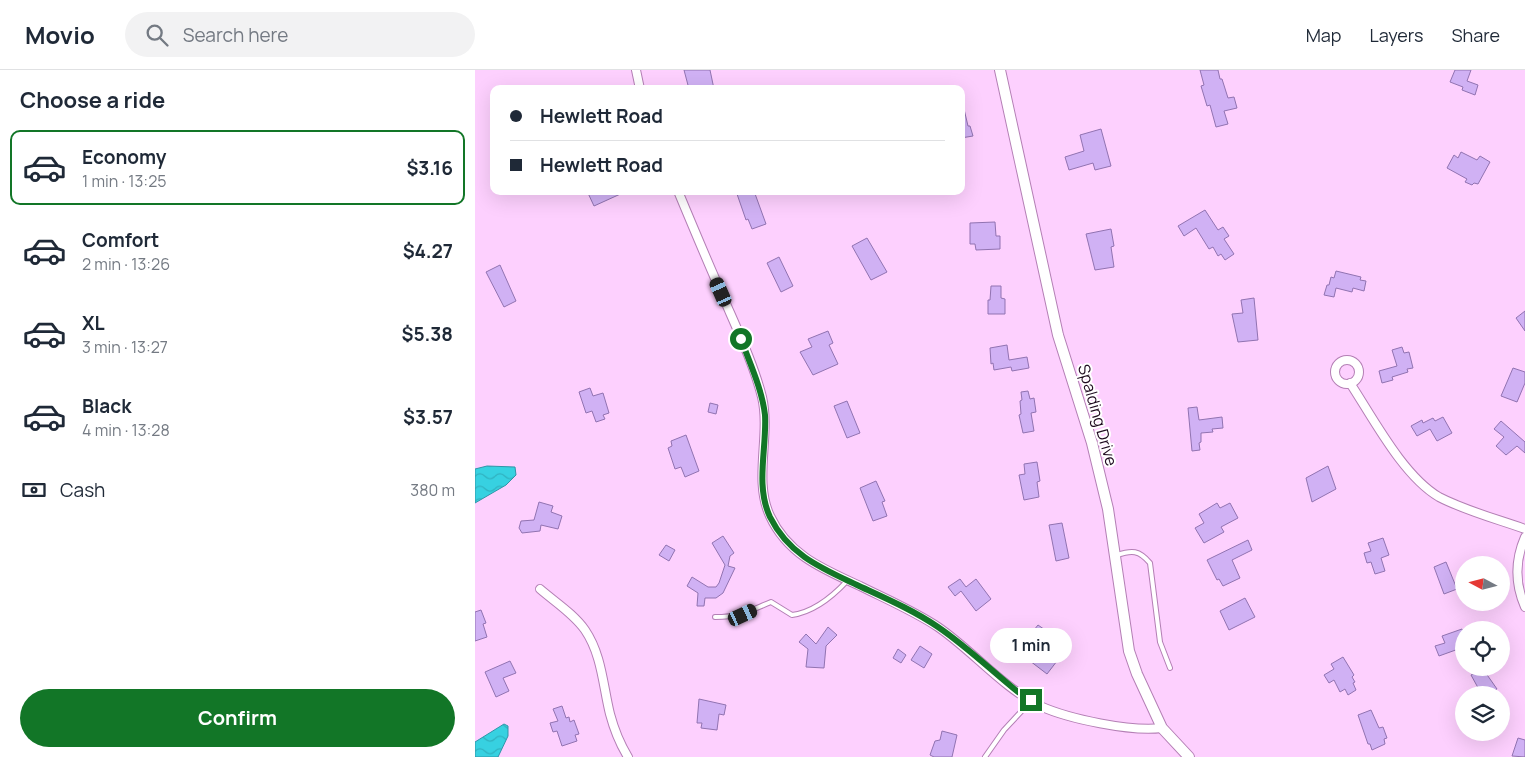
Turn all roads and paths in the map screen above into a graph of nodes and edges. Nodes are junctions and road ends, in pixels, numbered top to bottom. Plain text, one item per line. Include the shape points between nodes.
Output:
1 (636, 70) edge
2 (1000, 70) edge
3 (639, 85) edge
4 (680, 195) edge
5 (1350, 384) dead end
6 (1525, 529) edge
7 (1525, 537) edge
8 (1115, 556) junction
9 (847, 581) junction
10 (540, 589) dead end
11 (1525, 607) edge
12 (715, 617) dead end
13 (1170, 668) dead end
14 (1031, 700) junction
15 (1162, 728) junction
16 (628, 757) edge
17 (985, 757) edge
18 (1189, 757) edge

1 - 3 street
2 - 8 street, Spalding Drive via 1058,336 1092,443
4 - 9 street via 760,390 765,418 763,495 769,516 796,552 815,566
5 - 6 street via 1402,462 1424,486 1454,504
7 - 11 street via 1517,577
8 - 13 lane via 1133,551 1150,563 1160,642
8 - 15 street, Spalding Drive via 1129,651
9 - 12 lane via 836,593 802,614 792,615 771,602 743,615
9 - 14 street via 938,627
10 - 16 street via 575,618 593,643 611,715
14 - 15 street via 1064,715 1117,726 1148,730
14 - 17 lane
15 - 18 street, Spalding Drive

